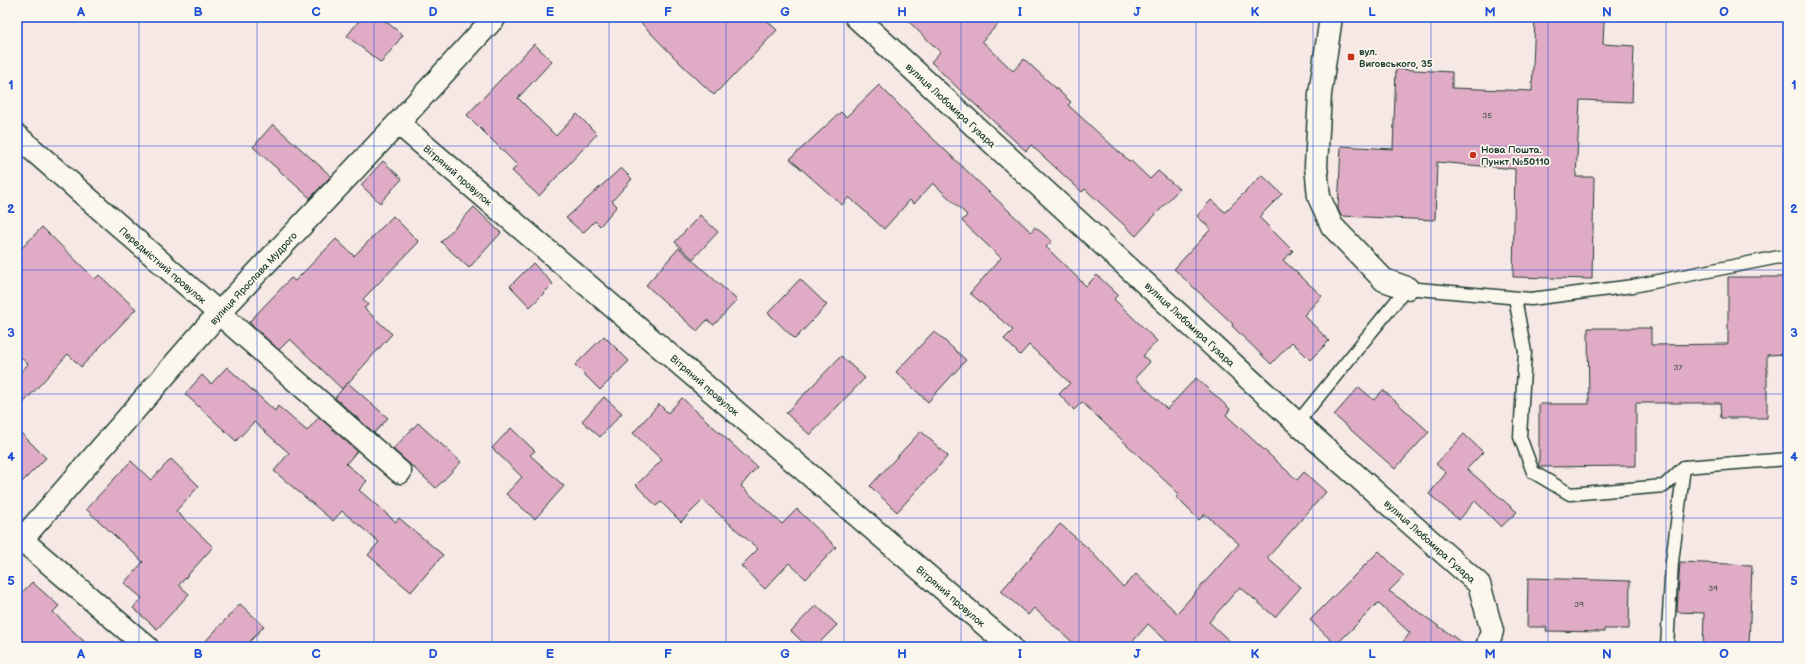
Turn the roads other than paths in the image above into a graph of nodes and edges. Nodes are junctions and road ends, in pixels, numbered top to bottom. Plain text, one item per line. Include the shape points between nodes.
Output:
1 (495, 17) edge
2 (856, 17) edge
3 (1331, 17) edge
4 (398, 123) junction
5 (17, 136) edge
6 (1788, 260) edge
7 (1407, 288) junction
8 (1515, 298) junction
9 (219, 314) junction
10 (1297, 423) junction
11 (1788, 459) edge
12 (1684, 467) junction
13 (400, 472) dead end
14 (19, 543) edge
15 (147, 647) edge
16 (1011, 647) edge
17 (1487, 647) edge
18 (1667, 647) edge

1 - 4 street, вулиця Ярослава Мудрого
2 - 10 street, вулиця Любомира Гузара
3 - 7 street via 1320,94 1316,158 1319,197 1332,226 1384,280
4 - 9 street, вулиця Ярослава Мудрого
4 - 16 street, Вітряний провулок
5 - 9 street, Передмістний провулок
6 - 8 lane via 1779,257 1633,286 1531,299
7 - 8 lane
7 - 10 lane
8 - 12 lane via 1525,352 1520,437 1533,472 1570,494 1664,486
9 - 13 street, Передмістний провулок
9 - 14 street, вулиця Ярослава Мудрого
10 - 17 street, вулиця Любомира Гузара via 1479,584 1492,631
11 - 12 lane
12 - 18 lane via 1672,562
14 - 15 street

